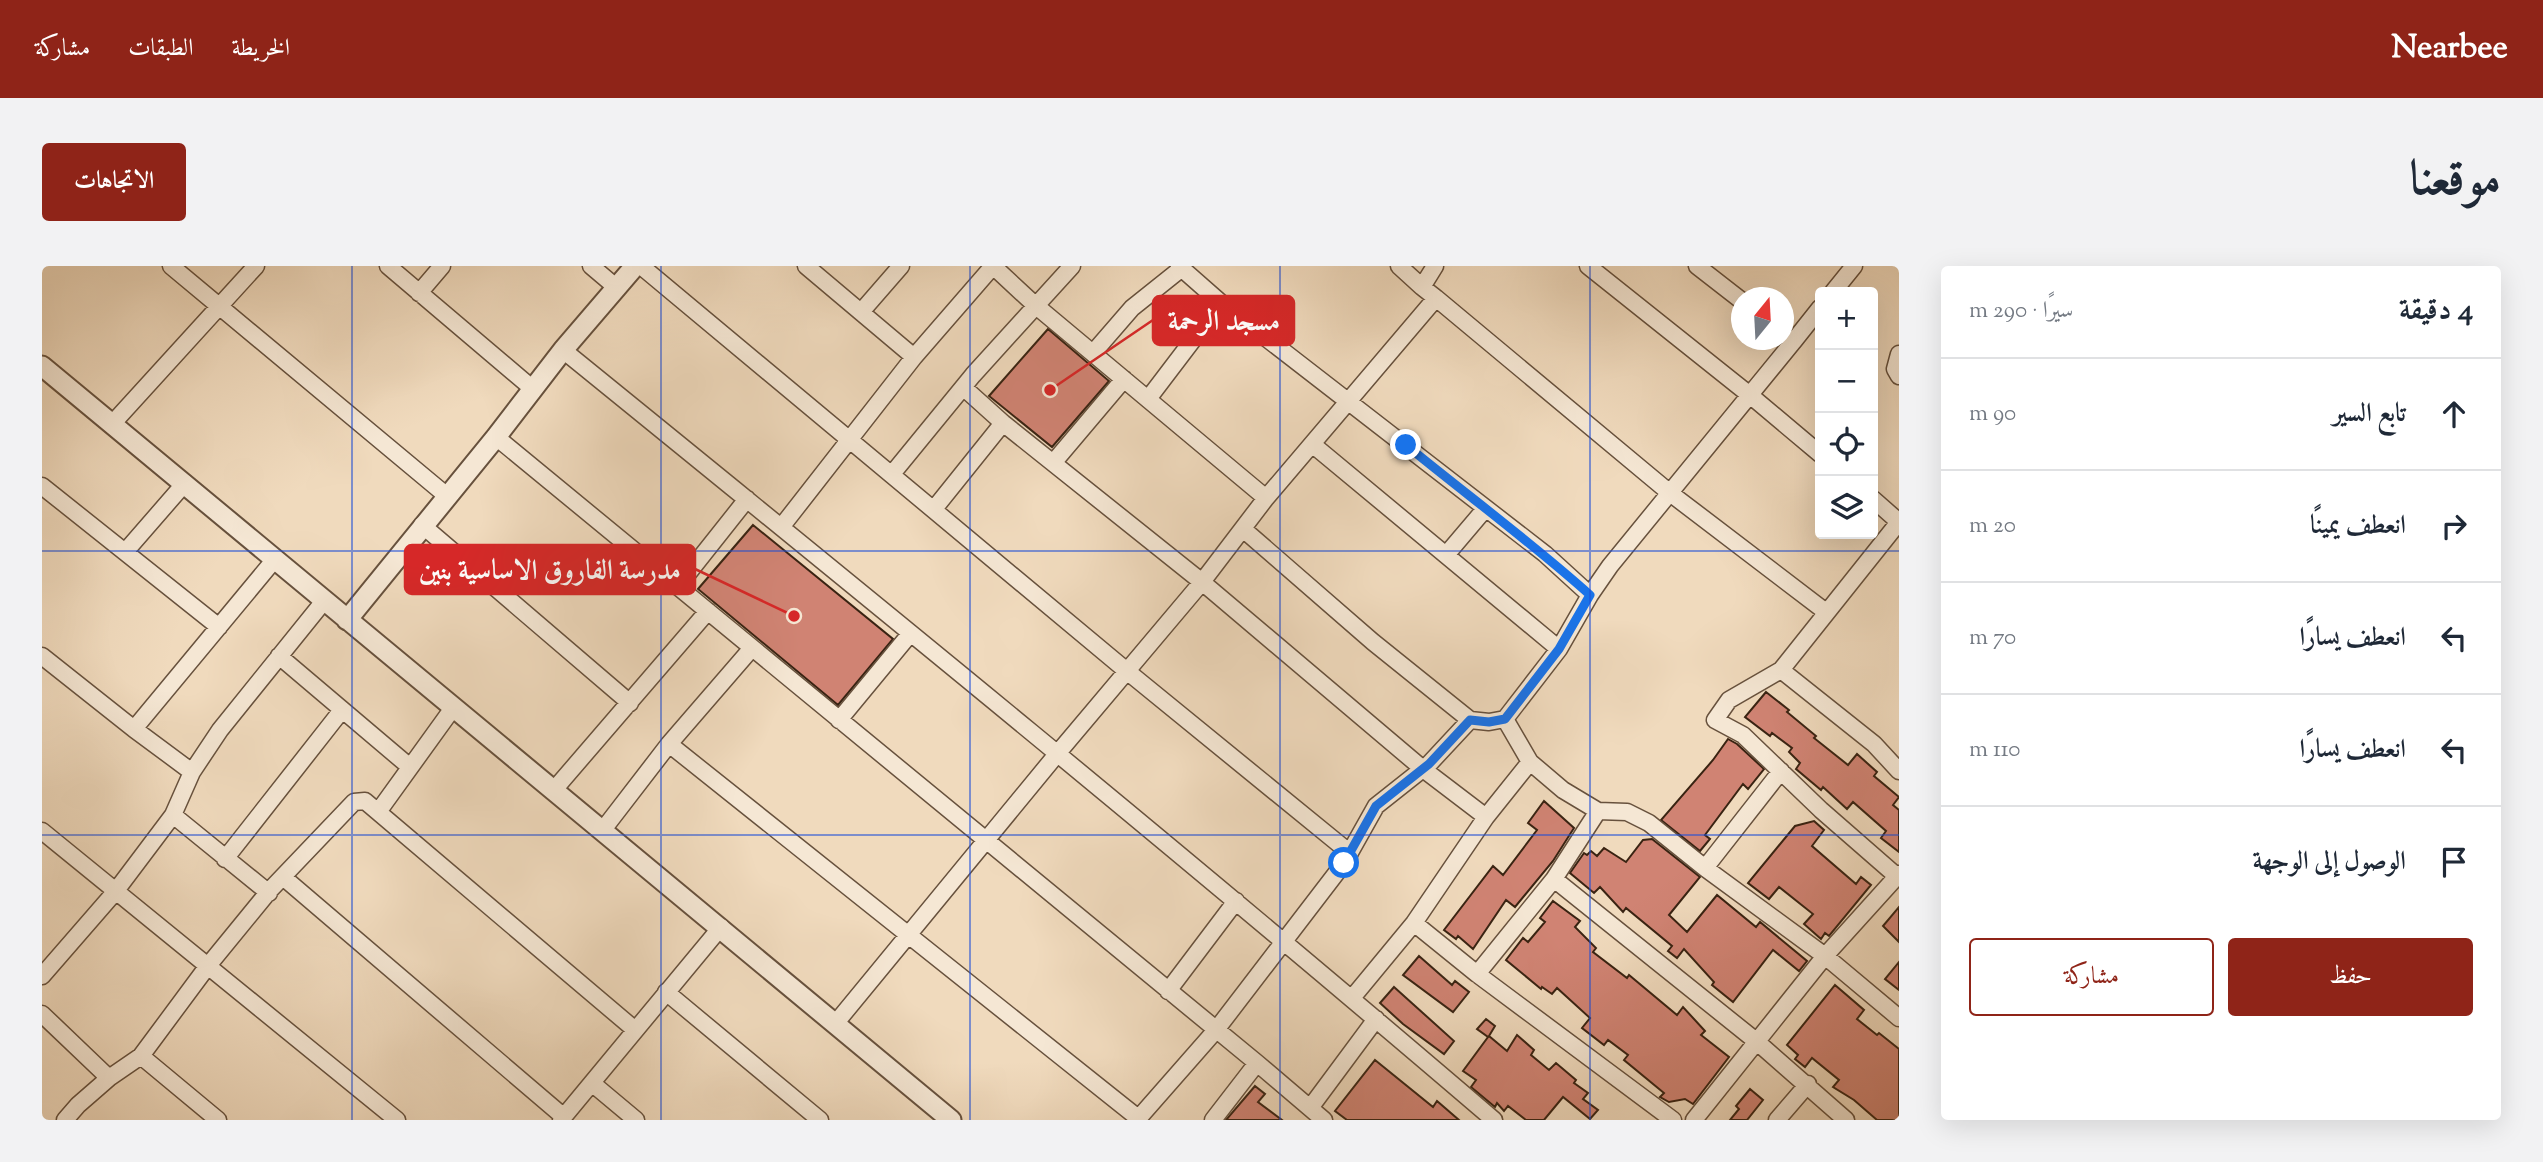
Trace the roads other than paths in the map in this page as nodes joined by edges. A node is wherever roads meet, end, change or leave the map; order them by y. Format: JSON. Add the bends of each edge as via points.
{"nodes":[{"id":1,"x":171,"y":266,"type":"edge"},
{"id":2,"x":256,"y":266,"type":"edge"},
{"id":3,"x":388,"y":266,"type":"edge"},
{"id":4,"x":442,"y":266,"type":"edge"},
{"id":5,"x":591,"y":266,"type":"edge"},
{"id":6,"x":635,"y":266,"type":"edge"},
{"id":7,"x":641,"y":266,"type":"edge"},
{"id":8,"x":806,"y":266,"type":"edge"},
{"id":9,"x":901,"y":266,"type":"edge"},
{"id":10,"x":993,"y":266,"type":"edge"},
{"id":11,"x":1072,"y":266,"type":"edge"},
{"id":12,"x":1399,"y":266,"type":"edge"},
{"id":13,"x":1435,"y":266,"type":"edge"},
{"id":14,"x":1588,"y":266,"type":"edge"},
{"id":15,"x":1697,"y":266,"type":"edge"},
{"id":16,"x":1854,"y":266,"type":"edge"},
{"id":17,"x":1181,"y":267,"type":"edge"},
{"id":18,"x":1422,"y":287,"type":"junction"},
{"id":19,"x":1837,"y":287,"type":"edge"},
{"id":20,"x":617,"y":288,"type":"junction"},
{"id":21,"x":419,"y":293,"type":"junction"},
{"id":22,"x":1731,"y":293,"type":"edge"},
{"id":23,"x":1436,"y":298,"type":"junction"},
{"id":24,"x":1222,"y":303,"type":"junction"},
{"id":25,"x":219,"y":305,"type":"junction"},
{"id":26,"x":1035,"y":305,"type":"junction"},
{"id":27,"x":862,"y":312,"type":"junction"},
{"id":28,"x":1815,"y":314,"type":"edge"},
{"id":29,"x":1794,"y":333,"type":"edge"},
{"id":30,"x":564,"y":350,"type":"junction"},
{"id":31,"x":1780,"y":350,"type":"edge"},
{"id":32,"x":1093,"y":353,"type":"junction"},
{"id":33,"x":1899,"y":354,"type":"edge"},
{"id":34,"x":914,"y":358,"type":"junction"},
{"id":35,"x":42,"y":366,"type":"edge"},
{"id":36,"x":1899,"y":376,"type":"edge"},
{"id":37,"x":1124,"y":379,"type":"junction"},
{"id":38,"x":963,"y":387,"type":"junction"},
{"id":39,"x":533,"y":389,"type":"junction"},
{"id":40,"x":1751,"y":396,"type":"junction"},
{"id":41,"x":1148,"y":399,"type":"junction"},
{"id":42,"x":1349,"y":400,"type":"junction"},
{"id":43,"x":113,"y":423,"type":"junction"},
{"id":44,"x":1003,"y":423,"type":"junction"},
{"id":45,"x":496,"y":437,"type":"junction"},
{"id":46,"x":850,"y":439,"type":"junction"},
{"id":47,"x":1312,"y":444,"type":"junction"},
{"id":48,"x":1815,"y":450,"type":"edge"},
{"id":49,"x":1053,"y":463,"type":"junction"},
{"id":50,"x":892,"y":474,"type":"junction"},
{"id":51,"x":185,"y":483,"type":"junction"},
{"id":52,"x":42,"y":486,"type":"edge"},
{"id":53,"x":1671,"y":493,"type":"junction"},
{"id":54,"x":447,"y":496,"type":"junction"},
{"id":55,"x":1266,"y":498,"type":"junction"},
{"id":56,"x":747,"y":499,"type":"junction"},
{"id":57,"x":1878,"y":503,"type":"edge"},
{"id":58,"x":934,"y":509,"type":"junction"},
{"id":59,"x":1485,"y":509,"type":"junction"},
{"id":60,"x":1899,"y":522,"type":"edge"},
{"id":61,"x":422,"y":526,"type":"junction"},
{"id":62,"x":782,"y":526,"type":"junction"},
{"id":63,"x":1243,"y":529,"type":"junction"},
{"id":64,"x":125,"y":552,"type":"junction"},
{"id":65,"x":1446,"y":555,"type":"junction"},
{"id":66,"x":275,"y":559,"type":"junction"},
{"id":67,"x":1202,"y":582,"type":"junction"},
{"id":68,"x":678,"y":586,"type":"junction"},
{"id":69,"x":1590,"y":595,"type":"junction"},
{"id":70,"x":324,"y":601,"type":"junction"},
{"id":71,"x":708,"y":611,"type":"junction"},
{"id":72,"x":1826,"y":611,"type":"junction"},
{"id":73,"x":347,"y":620,"type":"junction"},
{"id":74,"x":219,"y":627,"type":"junction"},
{"id":75,"x":910,"y":634,"type":"junction"},
{"id":76,"x":752,"y":648,"type":"junction"},
{"id":77,"x":1559,"y":649,"type":"junction"},
{"id":78,"x":42,"y":656,"type":"edge"},
{"id":79,"x":279,"y":656,"type":"junction"},
{"id":80,"x":1782,"y":670,"type":"junction"},
{"id":81,"x":1128,"y":672,"type":"junction"},
{"id":82,"x":629,"y":703,"type":"junction"},
{"id":83,"x":453,"y":708,"type":"junction"},
{"id":84,"x":342,"y":710,"type":"junction"},
{"id":85,"x":839,"y":719,"type":"junction"},
{"id":86,"x":1505,"y":719,"type":"junction"},
{"id":87,"x":1470,"y":720,"type":"junction"},
{"id":88,"x":134,"y":729,"type":"junction"},
{"id":89,"x":669,"y":744,"type":"junction"},
{"id":90,"x":1057,"y":754,"type":"junction"},
{"id":91,"x":1896,"y":760,"type":"edge"},
{"id":92,"x":1530,"y":762,"type":"junction"},
{"id":93,"x":410,"y":767,"type":"junction"},
{"id":94,"x":1423,"y":769,"type":"junction"},
{"id":95,"x":1781,"y":771,"type":"junction"},
{"id":96,"x":192,"y":772,"type":"junction"},
{"id":97,"x":553,"y":791,"type":"junction"},
{"id":98,"x":1598,"y":811,"type":"junction"},
{"id":99,"x":378,"y":812,"type":"junction"},
{"id":100,"x":173,"y":815,"type":"junction"},
{"id":101,"x":1486,"y":817,"type":"junction"},
{"id":102,"x":42,"y":831,"type":"edge"},
{"id":103,"x":602,"y":831,"type":"junction"},
{"id":104,"x":986,"y":839,"type":"junction"},
{"id":105,"x":1350,"y":853,"type":"junction"},
{"id":106,"x":225,"y":859,"type":"junction"},
{"id":107,"x":1705,"y":868,"type":"junction"},
{"id":108,"x":1898,"y":876,"type":"edge"},
{"id":109,"x":283,"y":877,"type":"junction"},
{"id":110,"x":1554,"y":879,"type":"junction"},
{"id":111,"x":115,"y":892,"type":"junction"},
{"id":112,"x":269,"y":893,"type":"junction"},
{"id":113,"x":1236,"y":901,"type":"junction"},
{"id":114,"x":1414,"y":923,"type":"junction"},
{"id":115,"x":720,"y":928,"type":"junction"},
{"id":116,"x":909,"y":934,"type":"junction"},
{"id":117,"x":1283,"y":940,"type":"junction"},
{"id":118,"x":1825,"y":956,"type":"junction"},
{"id":119,"x":207,"y":967,"type":"junction"},
{"id":120,"x":1477,"y":974,"type":"junction"},
{"id":121,"x":42,"y":976,"type":"edge"},
{"id":122,"x":1168,"y":991,"type":"junction"},
{"id":123,"x":666,"y":992,"type":"junction"},
{"id":124,"x":1352,"y":998,"type":"junction"},
{"id":125,"x":42,"y":1014,"type":"edge"},
{"id":126,"x":1899,"y":1018,"type":"edge"},
{"id":127,"x":1376,"y":1019,"type":"junction"},
{"id":128,"x":835,"y":1024,"type":"junction"},
{"id":129,"x":634,"y":1029,"type":"junction"},
{"id":130,"x":1216,"y":1030,"type":"junction"},
{"id":131,"x":1756,"y":1041,"type":"junction"},
{"id":132,"x":141,"y":1056,"type":"junction"},
{"id":133,"x":1257,"y":1062,"type":"junction"},
{"id":134,"x":109,"y":1078,"type":"junction"},
{"id":135,"x":593,"y":1084,"type":"junction"},
{"id":136,"x":1808,"y":1084,"type":"junction"},
{"id":137,"x":1310,"y":1108,"type":"junction"},
{"id":138,"x":563,"y":1118,"type":"edge"},
{"id":139,"x":1138,"y":1119,"type":"edge"},
{"id":140,"x":65,"y":1120,"type":"edge"},
{"id":141,"x":218,"y":1120,"type":"edge"},
{"id":142,"x":397,"y":1120,"type":"edge"},
{"id":143,"x":636,"y":1120,"type":"edge"},
{"id":144,"x":820,"y":1120,"type":"edge"},
{"id":145,"x":951,"y":1120,"type":"edge"},
{"id":146,"x":1213,"y":1120,"type":"edge"},
{"id":147,"x":1324,"y":1120,"type":"edge"},
{"id":148,"x":1494,"y":1120,"type":"edge"},
{"id":149,"x":1673,"y":1120,"type":"edge"},
{"id":150,"x":1694,"y":1120,"type":"edge"},
{"id":151,"x":1777,"y":1120,"type":"edge"},
{"id":152,"x":1846,"y":1120,"type":"edge"}],
"edges":[{"from":1,"to":25,"type":"street"},
{"from":2,"to":25,"type":"street"},
{"from":3,"to":21,"type":"street"},
{"from":4,"to":21,"type":"street"},
{"from":5,"to":20,"type":"street"},
{"from":6,"to":20,"type":"street"},
{"from":7,"to":46,"type":"street"},
{"from":8,"to":27,"type":"street"},
{"from":9,"to":27,"type":"street"},
{"from":10,"to":26,"type":"street"},
{"from":10,"to":34,"type":"street"},
{"from":11,"to":26,"type":"street"},
{"from":12,"to":18,"type":"street"},
{"from":13,"to":18,"type":"street"},
{"from":14,"to":40,"type":"street"},
{"from":15,"to":22,"type":"street"},
{"from":16,"to":19,"type":"street"},
{"from":17,"to":24,"type":"street"},
{"from":17,"to":32,"type":"street","via":[[1132,309]]},
{"from":18,"to":23,"type":"street"},
{"from":20,"to":30,"type":"street"},
{"from":21,"to":39,"type":"street"},
{"from":23,"to":42,"type":"street"},
{"from":23,"to":53,"type":"street"},
{"from":24,"to":41,"type":"street"},
{"from":24,"to":42,"type":"street"},
{"from":25,"to":43,"type":"street"},
{"from":25,"to":54,"type":"street"},
{"from":26,"to":32,"type":"street"},
{"from":26,"to":38,"type":"street"},
{"from":27,"to":34,"type":"street"},
{"from":28,"to":29,"type":"street"},
{"from":30,"to":39,"type":"street"},
{"from":30,"to":56,"type":"street"},
{"from":31,"to":40,"type":"street"},
{"from":32,"to":37,"type":"street"},
{"from":33,"to":36,"type":"street","via":[[1895,369]]},
{"from":34,"to":46,"type":"street"},
{"from":35,"to":43,"type":"street"},
{"from":37,"to":41,"type":"street"},
{"from":37,"to":49,"type":"street"},
{"from":38,"to":44,"type":"street"},
{"from":38,"to":50,"type":"street"},
{"from":39,"to":45,"type":"street"},
{"from":40,"to":48,"type":"street"},
{"from":40,"to":53,"type":"street"},
{"from":41,"to":55,"type":"street"},
{"from":42,"to":47,"type":"street"},
{"from":42,"to":59,"type":"street"},
{"from":43,"to":51,"type":"street"},
{"from":44,"to":49,"type":"street"},
{"from":44,"to":58,"type":"street"},
{"from":45,"to":54,"type":"street"},
{"from":45,"to":68,"type":"street"},
{"from":46,"to":50,"type":"street"},
{"from":46,"to":62,"type":"street"},
{"from":47,"to":55,"type":"street"},
{"from":47,"to":65,"type":"street"},
{"from":49,"to":67,"type":"street"},
{"from":50,"to":58,"type":"street"},
{"from":51,"to":64,"type":"street"},
{"from":51,"to":66,"type":"street"},
{"from":52,"to":64,"type":"street"},
{"from":53,"to":69,"type":"street"},
{"from":53,"to":72,"type":"street"},
{"from":54,"to":61,"type":"street"},
{"from":55,"to":63,"type":"street"},
{"from":56,"to":62,"type":"street"},
{"from":56,"to":68,"type":"street"},
{"from":57,"to":60,"type":"street"},
{"from":58,"to":81,"type":"street"},
{"from":59,"to":65,"type":"street"},
{"from":59,"to":69,"type":"street"},
{"from":60,"to":72,"type":"street"},
{"from":61,"to":73,"type":"street"},
{"from":61,"to":82,"type":"street"},
{"from":62,"to":75,"type":"street"},
{"from":63,"to":67,"type":"street"},
{"from":63,"to":87,"type":"street"},
{"from":64,"to":74,"type":"street"},
{"from":65,"to":77,"type":"street"},
{"from":66,"to":70,"type":"street"},
{"from":66,"to":74,"type":"street"},
{"from":67,"to":81,"type":"street"},
{"from":67,"to":94,"type":"street"},
{"from":68,"to":71,"type":"street"},
{"from":69,"to":77,"type":"street"},
{"from":70,"to":73,"type":"street"},
{"from":70,"to":79,"type":"street"},
{"from":71,"to":76,"type":"street"},
{"from":71,"to":82,"type":"street"},
{"from":72,"to":80,"type":"street"},
{"from":73,"to":83,"type":"street"},
{"from":74,"to":88,"type":"street"},
{"from":75,"to":85,"type":"street"},
{"from":75,"to":90,"type":"street"},
{"from":76,"to":85,"type":"street"},
{"from":76,"to":89,"type":"street"},
{"from":77,"to":86,"type":"street"},
{"from":78,"to":88,"type":"street"},
{"from":79,"to":84,"type":"street"},
{"from":79,"to":96,"type":"street"},
{"from":80,"to":91,"type":"street"},
{"from":80,"to":95,"type":"street","via":[[1729,700],[1715,720],[1743,735]]},
{"from":81,"to":90,"type":"street"},
{"from":81,"to":105,"type":"street"},
{"from":82,"to":97,"type":"street"},
{"from":83,"to":93,"type":"street"},
{"from":83,"to":97,"type":"street"},
{"from":84,"to":93,"type":"street"},
{"from":84,"to":106,"type":"street"},
{"from":85,"to":104,"type":"street"},
{"from":86,"to":87,"type":"street"},
{"from":86,"to":92,"type":"street"},
{"from":87,"to":94,"type":"street"},
{"from":88,"to":96,"type":"street"},
{"from":89,"to":103,"type":"street"},
{"from":89,"to":116,"type":"street"},
{"from":90,"to":104,"type":"street"},
{"from":90,"to":113,"type":"street"},
{"from":92,"to":98,"type":"street"},
{"from":92,"to":101,"type":"street"},
{"from":93,"to":99,"type":"street"},
{"from":94,"to":101,"type":"street"},
{"from":94,"to":105,"type":"street","via":[[1376,806]]},
{"from":95,"to":107,"type":"street"},
{"from":95,"to":108,"type":"street"},
{"from":96,"to":100,"type":"street"},
{"from":97,"to":103,"type":"street"},
{"from":98,"to":107,"type":"street","via":[[1638,816]]},
{"from":98,"to":110,"type":"street"},
{"from":99,"to":109,"type":"street","via":[[365,801],[354,802]]},
{"from":99,"to":129,"type":"street"},
{"from":100,"to":106,"type":"street"},
{"from":100,"to":111,"type":"street"},
{"from":101,"to":114,"type":"street"},
{"from":102,"to":111,"type":"street"},
{"from":103,"to":115,"type":"street"},
{"from":104,"to":116,"type":"street"},
{"from":104,"to":122,"type":"street"},
{"from":105,"to":117,"type":"street"},
{"from":106,"to":112,"type":"street"},
{"from":107,"to":118,"type":"street"},
{"from":108,"to":118,"type":"street"},
{"from":109,"to":112,"type":"street"},
{"from":109,"to":138,"type":"street"},
{"from":110,"to":120,"type":"street"},
{"from":110,"to":131,"type":"street"},
{"from":111,"to":119,"type":"street"},
{"from":111,"to":121,"type":"street"},
{"from":112,"to":119,"type":"street"},
{"from":113,"to":117,"type":"street"},
{"from":113,"to":122,"type":"street"},
{"from":114,"to":120,"type":"street"},
{"from":114,"to":124,"type":"street"},
{"from":115,"to":123,"type":"street"},
{"from":115,"to":128,"type":"street"},
{"from":116,"to":128,"type":"street"},
{"from":116,"to":139,"type":"street"},
{"from":117,"to":124,"type":"street"},
{"from":117,"to":130,"type":"street"},
{"from":118,"to":126,"type":"street"},
{"from":118,"to":131,"type":"street"},
{"from":119,"to":132,"type":"street"},
{"from":119,"to":142,"type":"street"},
{"from":120,"to":149,"type":"street"},
{"from":122,"to":130,"type":"street"},
{"from":123,"to":129,"type":"street"},
{"from":123,"to":144,"type":"street"},
{"from":124,"to":127,"type":"street"},
{"from":125,"to":134,"type":"street"},
{"from":127,"to":137,"type":"street"},
{"from":127,"to":148,"type":"street"},
{"from":128,"to":145,"type":"street"},
{"from":129,"to":135,"type":"street"},
{"from":130,"to":133,"type":"street"},
{"from":130,"to":139,"type":"street"},
{"from":131,"to":136,"type":"street"},
{"from":131,"to":150,"type":"street"},
{"from":132,"to":134,"type":"street"},
{"from":132,"to":141,"type":"street"},
{"from":133,"to":137,"type":"street"},
{"from":133,"to":146,"type":"street"},
{"from":134,"to":140,"type":"street"},
{"from":135,"to":138,"type":"street"},
{"from":135,"to":143,"type":"street"},
{"from":136,"to":151,"type":"street"},
{"from":136,"to":152,"type":"street"},
{"from":137,"to":147,"type":"street"}]}
